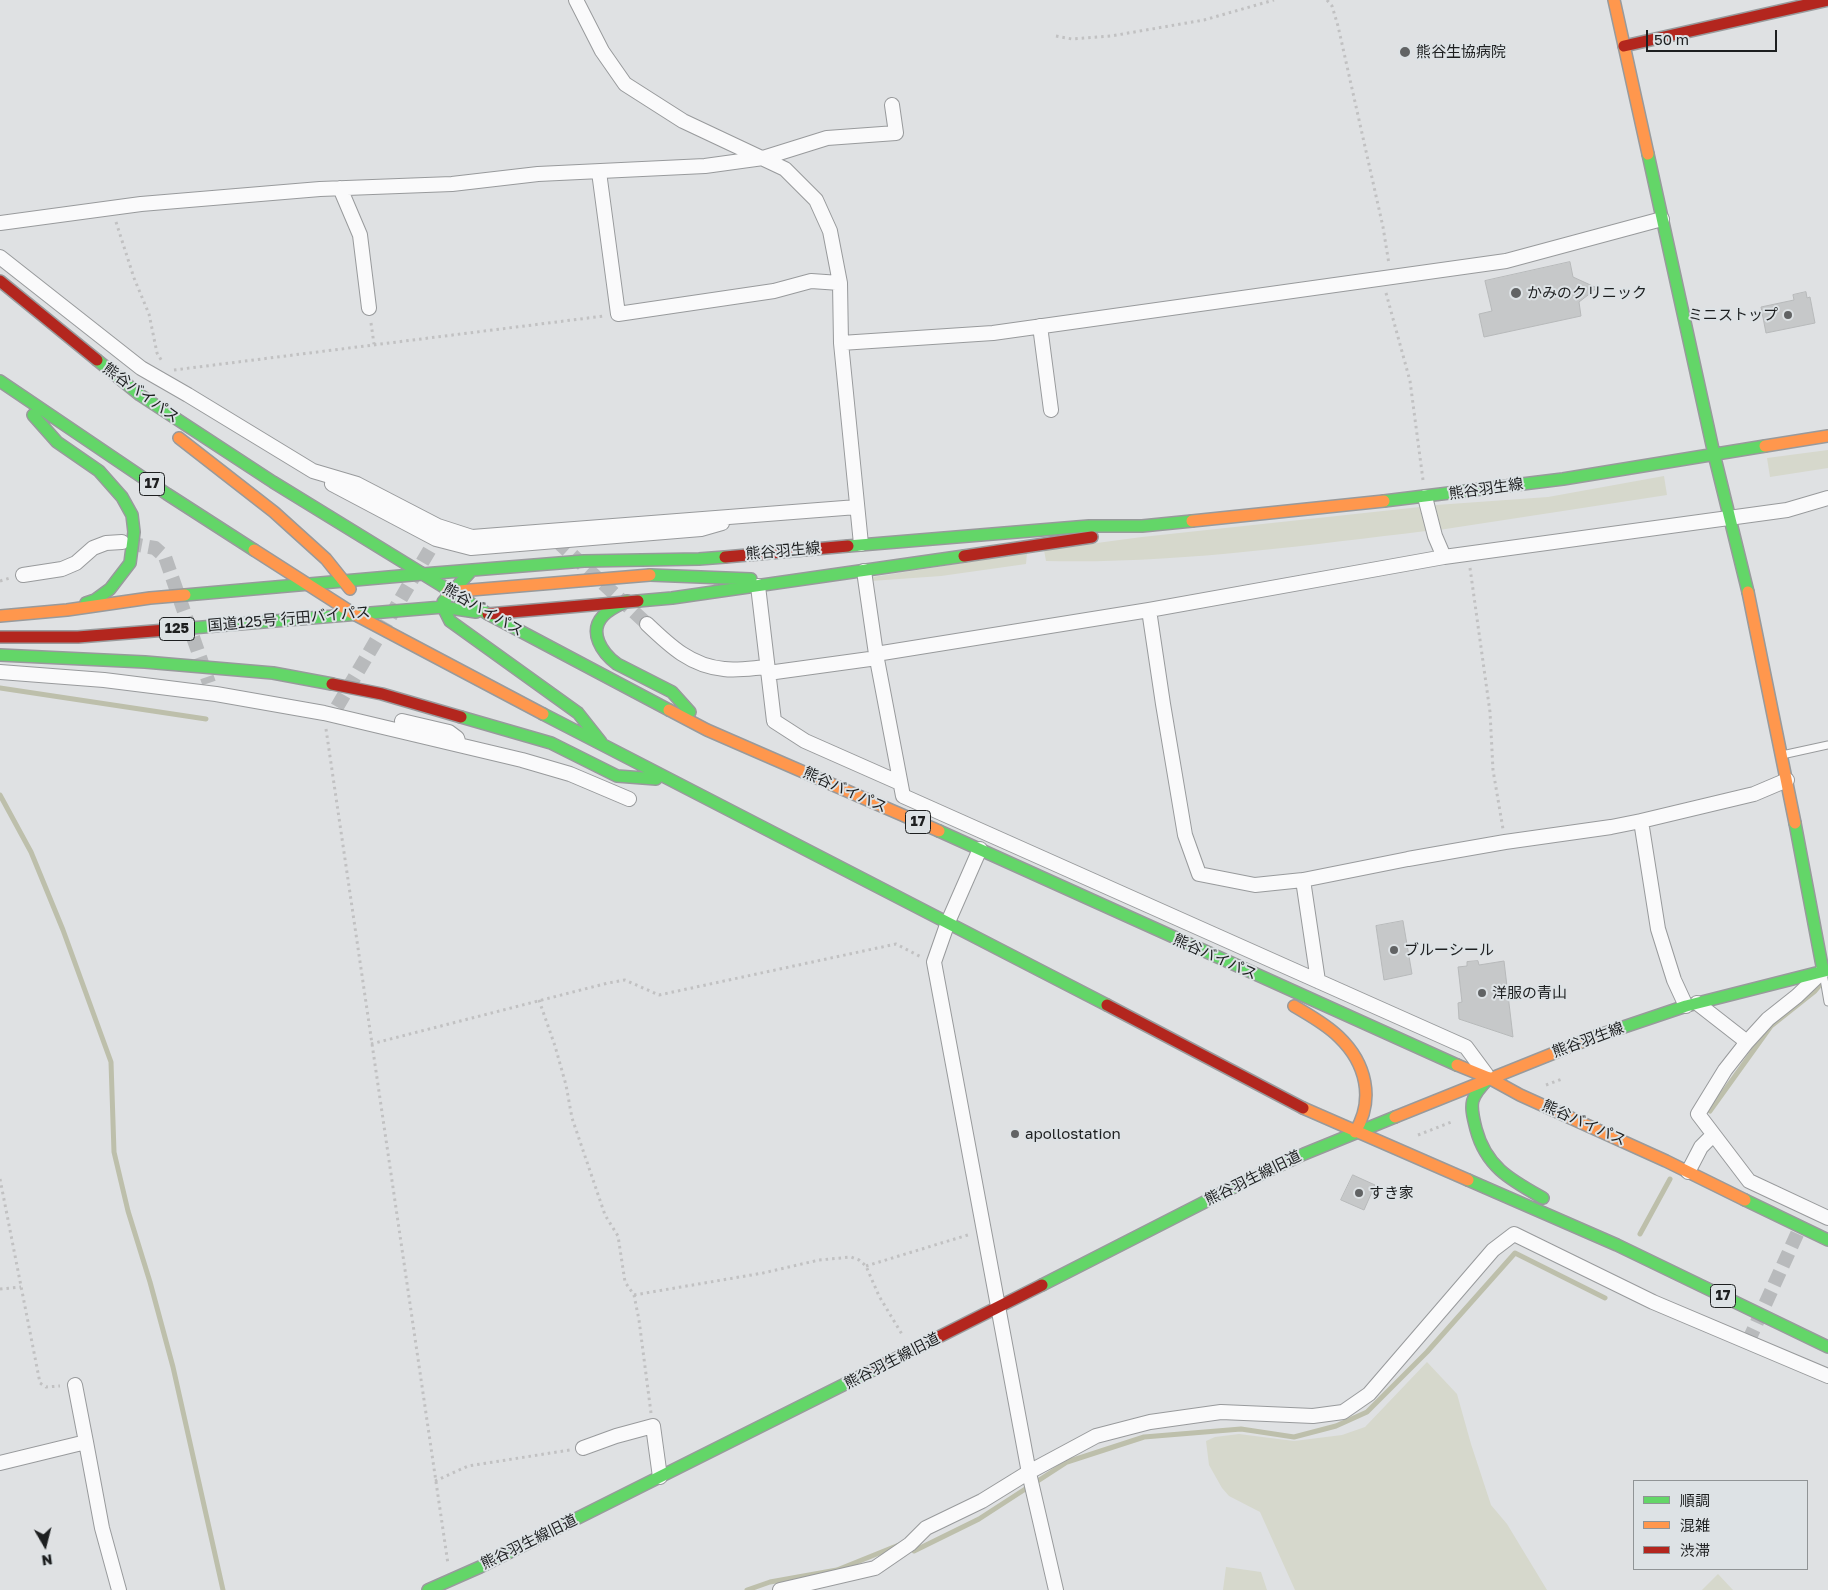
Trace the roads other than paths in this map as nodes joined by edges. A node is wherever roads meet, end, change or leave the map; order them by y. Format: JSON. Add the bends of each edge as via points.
{"nodes":[{"id":1,"x":576,"y":0,"type":"edge"},
{"id":2,"x":1614,"y":0,"type":"edge"},
{"id":3,"x":1828,"y":0,"type":"edge"},
{"id":4,"x":1624,"y":46,"type":"junction"},
{"id":5,"x":892,"y":105,"type":"dead end"},
{"id":6,"x":763,"y":158,"type":"junction"},
{"id":7,"x":600,"y":172,"type":"junction"},
{"id":8,"x":340,"y":188,"type":"junction"},
{"id":9,"x":1662,"y":220,"type":"junction"},
{"id":10,"x":0,"y":223,"type":"edge"},
{"id":11,"x":0,"y":257,"type":"edge"},
{"id":12,"x":0,"y":281,"type":"edge"},
{"id":13,"x":840,"y":283,"type":"junction"},
{"id":14,"x":369,"y":308,"type":"road end"},
{"id":15,"x":1040,"y":326,"type":"junction"},
{"id":16,"x":841,"y":343,"type":"junction"},
{"id":17,"x":3,"y":383,"type":"edge"},
{"id":18,"x":140,"y":395,"type":"junction"},
{"id":19,"x":1051,"y":410,"type":"dead end"},
{"id":20,"x":1828,"y":436,"type":"edge"},
{"id":21,"x":1714,"y":454,"type":"junction"},
{"id":22,"x":1425,"y":497,"type":"junction"},
{"id":23,"x":1828,"y":498,"type":"edge"},
{"id":24,"x":857,"y":507,"type":"junction"},
{"id":25,"x":1731,"y":518,"type":"junction"},
{"id":26,"x":1142,"y":526,"type":"junction"},
{"id":27,"x":122,"y":542,"type":"tunnel mouth"},
{"id":28,"x":861,"y":544,"type":"junction"},
{"id":29,"x":1444,"y":557,"type":"junction"},
{"id":30,"x":471,"y":571,"type":"junction"},
{"id":31,"x":864,"y":571,"type":"junction"},
{"id":32,"x":423,"y":574,"type":"junction"},
{"id":33,"x":23,"y":575,"type":"dead end"},
{"id":34,"x":344,"y":580,"type":"junction"},
{"id":35,"x":795,"y":581,"type":"junction"},
{"id":36,"x":307,"y":583,"type":"junction"},
{"id":37,"x":758,"y":586,"type":"junction"},
{"id":38,"x":451,"y":591,"type":"junction"},
{"id":39,"x":627,"y":602,"type":"junction"},
{"id":40,"x":443,"y":607,"type":"junction"},
{"id":41,"x":67,"y":610,"type":"junction"},
{"id":42,"x":1149,"y":610,"type":"junction"},
{"id":43,"x":354,"y":614,"type":"junction"},
{"id":44,"x":488,"y":614,"type":"junction"},
{"id":45,"x":0,"y":616,"type":"edge"},
{"id":46,"x":647,"y":624,"type":"tunnel mouth"},
{"id":47,"x":0,"y":637,"type":"edge"},
{"id":48,"x":0,"y":655,"type":"edge"},
{"id":49,"x":876,"y":656,"type":"junction"},
{"id":50,"x":767,"y":670,"type":"junction"},
{"id":51,"x":0,"y":671,"type":"edge"},
{"id":52,"x":707,"y":730,"type":"junction"},
{"id":53,"x":459,"y":744,"type":"junction"},
{"id":54,"x":1828,"y":745,"type":"edge"},
{"id":55,"x":608,"y":749,"type":"junction"},
{"id":56,"x":1781,"y":755,"type":"junction"},
{"id":57,"x":668,"y":780,"type":"junction"},
{"id":58,"x":1787,"y":780,"type":"junction"},
{"id":59,"x":900,"y":783,"type":"junction"},
{"id":60,"x":629,"y":799,"type":"dead end"},
{"id":61,"x":1641,"y":821,"type":"junction"},
{"id":62,"x":980,"y":849,"type":"junction"},
{"id":63,"x":1304,"y":880,"type":"junction"},
{"id":64,"x":948,"y":922,"type":"junction"},
{"id":65,"x":1225,"y":962,"type":"junction"},
{"id":66,"x":1826,"y":971,"type":"edge"},
{"id":67,"x":1318,"y":982,"type":"junction"},
{"id":68,"x":1827,"y":999,"type":"edge"},
{"id":69,"x":1692,"y":1005,"type":"junction"},
{"id":70,"x":1747,"y":1042,"type":"junction"},
{"id":71,"x":1489,"y":1078,"type":"junction"},
{"id":72,"x":1355,"y":1132,"type":"junction"},
{"id":73,"x":1713,"y":1135,"type":"junction"},
{"id":74,"x":1688,"y":1172,"type":"junction"},
{"id":75,"x":1828,"y":1218,"type":"edge"},
{"id":76,"x":1828,"y":1240,"type":"edge"},
{"id":77,"x":1617,"y":1245,"type":"junction"},
{"id":78,"x":998,"y":1308,"type":"junction"},
{"id":79,"x":1828,"y":1347,"type":"edge"},
{"id":80,"x":1828,"y":1376,"type":"edge"},
{"id":81,"x":76,"y":1385,"type":"road end"},
{"id":82,"x":86,"y":1442,"type":"junction"},
{"id":83,"x":583,"y":1448,"type":"road end"},
{"id":84,"x":0,"y":1463,"type":"edge"},
{"id":85,"x":1029,"y":1472,"type":"junction"},
{"id":86,"x":660,"y":1477,"type":"junction"},
{"id":87,"x":119,"y":1590,"type":"edge"},
{"id":88,"x":428,"y":1590,"type":"edge"},
{"id":89,"x":780,"y":1590,"type":"edge"},
{"id":90,"x":1056,"y":1590,"type":"edge"}],
"edges":[{"from":1,"to":6,"type":"street","via":[[602,51],[625,84],[683,121]]},
{"from":2,"to":4,"type":"main road"},
{"from":3,"to":4,"type":"main road"},
{"from":4,"to":9,"type":"main road"},
{"from":5,"to":6,"type":"street","via":[[896,132],[827,138]]},
{"from":6,"to":7,"type":"street","via":[[705,166]]},
{"from":6,"to":13,"type":"street","via":[[785,169],[816,200],[830,231]]},
{"from":7,"to":8,"type":"street","via":[[538,174],[452,184]]},
{"from":7,"to":13,"type":"street","via":[[618,314],[774,291],[811,281]]},
{"from":8,"to":10,"type":"street","via":[[161,202]]},
{"from":8,"to":14,"type":"street","via":[[360,235]]},
{"from":9,"to":15,"type":"street","via":[[1506,261]]},
{"from":9,"to":21,"type":"main road"},
{"from":11,"to":24,"type":"street","via":[[140,368],[337,486],[436,539],[472,548],[701,529],[750,514]]},
{"from":12,"to":18,"type":"main road","name":"熊谷バイパス","number":"17"},
{"from":13,"to":16,"type":"street"},
{"from":15,"to":16,"type":"street","via":[[993,333]]},
{"from":15,"to":19,"type":"street"},
{"from":16,"to":24,"type":"street"},
{"from":17,"to":36,"type":"main road","number":"17","via":[[167,494]]},
{"from":17,"to":41,"type":"main road","via":[[57,442],[99,471],[122,497],[132,515],[134,532],[130,563],[110,589],[95,600]]},
{"from":18,"to":32,"type":"main road","name":"熊谷バイパス","number":"17"},
{"from":18,"to":34,"type":"main road","via":[[182,441],[274,512],[326,558]]},
{"from":20,"to":21,"type":"main road","name":"熊谷羽生線"},
{"from":21,"to":22,"type":"main road","name":"熊谷羽生線","via":[[1564,479]]},
{"from":21,"to":25,"type":"main road"},
{"from":22,"to":26,"type":"main road","name":"熊谷羽生線"},
{"from":22,"to":29,"type":"street"},
{"from":23,"to":25,"type":"street","via":[[1787,510]]},
{"from":24,"to":28,"type":"street"},
{"from":25,"to":29,"type":"street"},
{"from":25,"to":56,"type":"main road"},
{"from":26,"to":28,"type":"main road","name":"熊谷羽生線","via":[[1089,526]]},
{"from":26,"to":31,"type":"main road","name":"熊谷羽生線","via":[[1089,538]]},
{"from":27,"to":33,"type":"street","via":[[94,548],[76,563],[62,569]]},
{"from":28,"to":30,"type":"main road","name":"熊谷羽生線","via":[[700,559],[584,561]]},
{"from":29,"to":42,"type":"street"},
{"from":30,"to":32,"type":"main road","name":"熊谷羽生線"},
{"from":30,"to":38,"type":"main road"},
{"from":31,"to":35,"type":"main road","name":"熊谷羽生線"},
{"from":31,"to":49,"type":"street"},
{"from":32,"to":34,"type":"main road","number":"125"},
{"from":32,"to":38,"type":"main road","name":"熊谷バイパス","number":"17"},
{"from":34,"to":36,"type":"main road","number":"125"},
{"from":34,"to":43,"type":"main road","via":[[351,591]]},
{"from":35,"to":37,"type":"main road","name":"熊谷羽生線"},
{"from":35,"to":38,"type":"main road","via":[[660,574]]},
{"from":36,"to":41,"type":"main road","number":"125","via":[[150,598]]},
{"from":36,"to":43,"type":"main road","number":"17"},
{"from":37,"to":39,"type":"main road","name":"熊谷羽生線"},
{"from":37,"to":50,"type":"street"},
{"from":38,"to":40,"type":"main road"},
{"from":38,"to":43,"type":"main road"},
{"from":38,"to":44,"type":"main road","name":"熊谷バイパス","number":"17"},
{"from":39,"to":44,"type":"main road","name":"熊谷羽生線"},
{"from":39,"to":52,"type":"main road","via":[[611,608],[596,626],[601,647],[610,659],[673,693]]},
{"from":40,"to":43,"type":"main road","name":"国道125号 行田バイパス","number":"125"},
{"from":40,"to":44,"type":"main road","name":"国道125号 行田バイパス","number":"125"},
{"from":40,"to":55,"type":"main road","via":[[450,620],[578,713]]},
{"from":41,"to":45,"type":"main road","number":"125"},
{"from":42,"to":49,"type":"street"},
{"from":42,"to":63,"type":"street","via":[[1185,835],[1199,874],[1255,885]]},
{"from":43,"to":47,"type":"main road","name":"国道125号 行田バイパス","number":"125","via":[[126,634]]},
{"from":43,"to":55,"type":"main road","number":"17"},
{"from":44,"to":52,"type":"main road","name":"熊谷バイパス","number":"17"},
{"from":46,"to":50,"type":"street","via":[[675,651],[700,665],[725,670]]},
{"from":48,"to":57,"type":"main road","via":[[145,662],[273,673],[382,694],[543,740],[617,776]]},
{"from":49,"to":50,"type":"street"},
{"from":49,"to":59,"type":"street"},
{"from":50,"to":59,"type":"street","via":[[774,721],[805,741]]},
{"from":51,"to":53,"type":"street","via":[[206,692],[324,713]]},
{"from":51,"to":53,"type":"street","via":[[116,672],[209,683],[450,732]]},
{"from":52,"to":62,"type":"main road","name":"熊谷バイパス","number":"17"},
{"from":53,"to":60,"type":"street","via":[[570,774]]},
{"from":54,"to":56,"type":"lane"},
{"from":55,"to":57,"type":"main road","number":"17"},
{"from":56,"to":58,"type":"main road"},
{"from":57,"to":64,"type":"main road","number":"17"},
{"from":58,"to":61,"type":"street","via":[[1754,794]]},
{"from":58,"to":66,"type":"main road"},
{"from":59,"to":67,"type":"street","via":[[903,796]]},
{"from":61,"to":63,"type":"street","via":[[1505,842]]},
{"from":61,"to":69,"type":"street","via":[[1658,929],[1674,980]]},
{"from":62,"to":64,"type":"street"},
{"from":62,"to":65,"type":"main road","name":"熊谷バイパス","number":"17"},
{"from":63,"to":67,"type":"street"},
{"from":64,"to":72,"type":"main road","number":"17","via":[[1301,1107]]},
{"from":64,"to":78,"type":"street","via":[[934,962]]},
{"from":65,"to":71,"type":"main road","name":"熊谷バイパス","number":"17"},
{"from":65,"to":72,"type":"main road","via":[[1327,1027],[1353,1054],[1367,1095],[1366,1114]]},
{"from":66,"to":68,"type":"lane"},
{"from":66,"to":69,"type":"main road","name":"熊谷羽生線"},
{"from":66,"to":70,"type":"street","via":[[1768,1018]]},
{"from":67,"to":71,"type":"street","via":[[1466,1047]]},
{"from":69,"to":70,"type":"street"},
{"from":69,"to":71,"type":"main road","name":"熊谷羽生線","via":[[1604,1033]]},
{"from":70,"to":73,"type":"street","via":[[1698,1114]]},
{"from":71,"to":72,"type":"main road","name":"熊谷羽生線"},
{"from":71,"to":74,"type":"main road","name":"熊谷バイパス","number":"17"},
{"from":71,"to":77,"type":"main road","via":[[1475,1093],[1471,1106],[1480,1145],[1489,1159],[1510,1179],[1572,1214]]},
{"from":72,"to":77,"type":"main road","number":"17"},
{"from":72,"to":78,"type":"main road","name":"熊谷羽生線旧道","via":[[1234,1187]]},
{"from":73,"to":74,"type":"street","via":[[1701,1147]]},
{"from":73,"to":75,"type":"street","via":[[1749,1181]]},
{"from":74,"to":76,"type":"main road","name":"熊谷バイパス","number":"17"},
{"from":77,"to":79,"type":"main road","number":"17"},
{"from":78,"to":85,"type":"street"},
{"from":78,"to":86,"type":"main road","name":"熊谷羽生線旧道"},
{"from":80,"to":85,"type":"street","via":[[1653,1302],[1514,1234],[1493,1250],[1369,1394],[1342,1412],[1312,1416],[1221,1412],[1150,1422],[1096,1436]]},
{"from":81,"to":82,"type":"street"},
{"from":82,"to":84,"type":"street"},
{"from":82,"to":87,"type":"street","via":[[102,1528]]},
{"from":83,"to":86,"type":"street","via":[[653,1426]]},
{"from":85,"to":89,"type":"street","via":[[982,1501],[926,1528],[910,1544],[875,1568]]},
{"from":85,"to":90,"type":"street"},
{"from":86,"to":88,"type":"main road","name":"熊谷羽生線旧道"}]}
